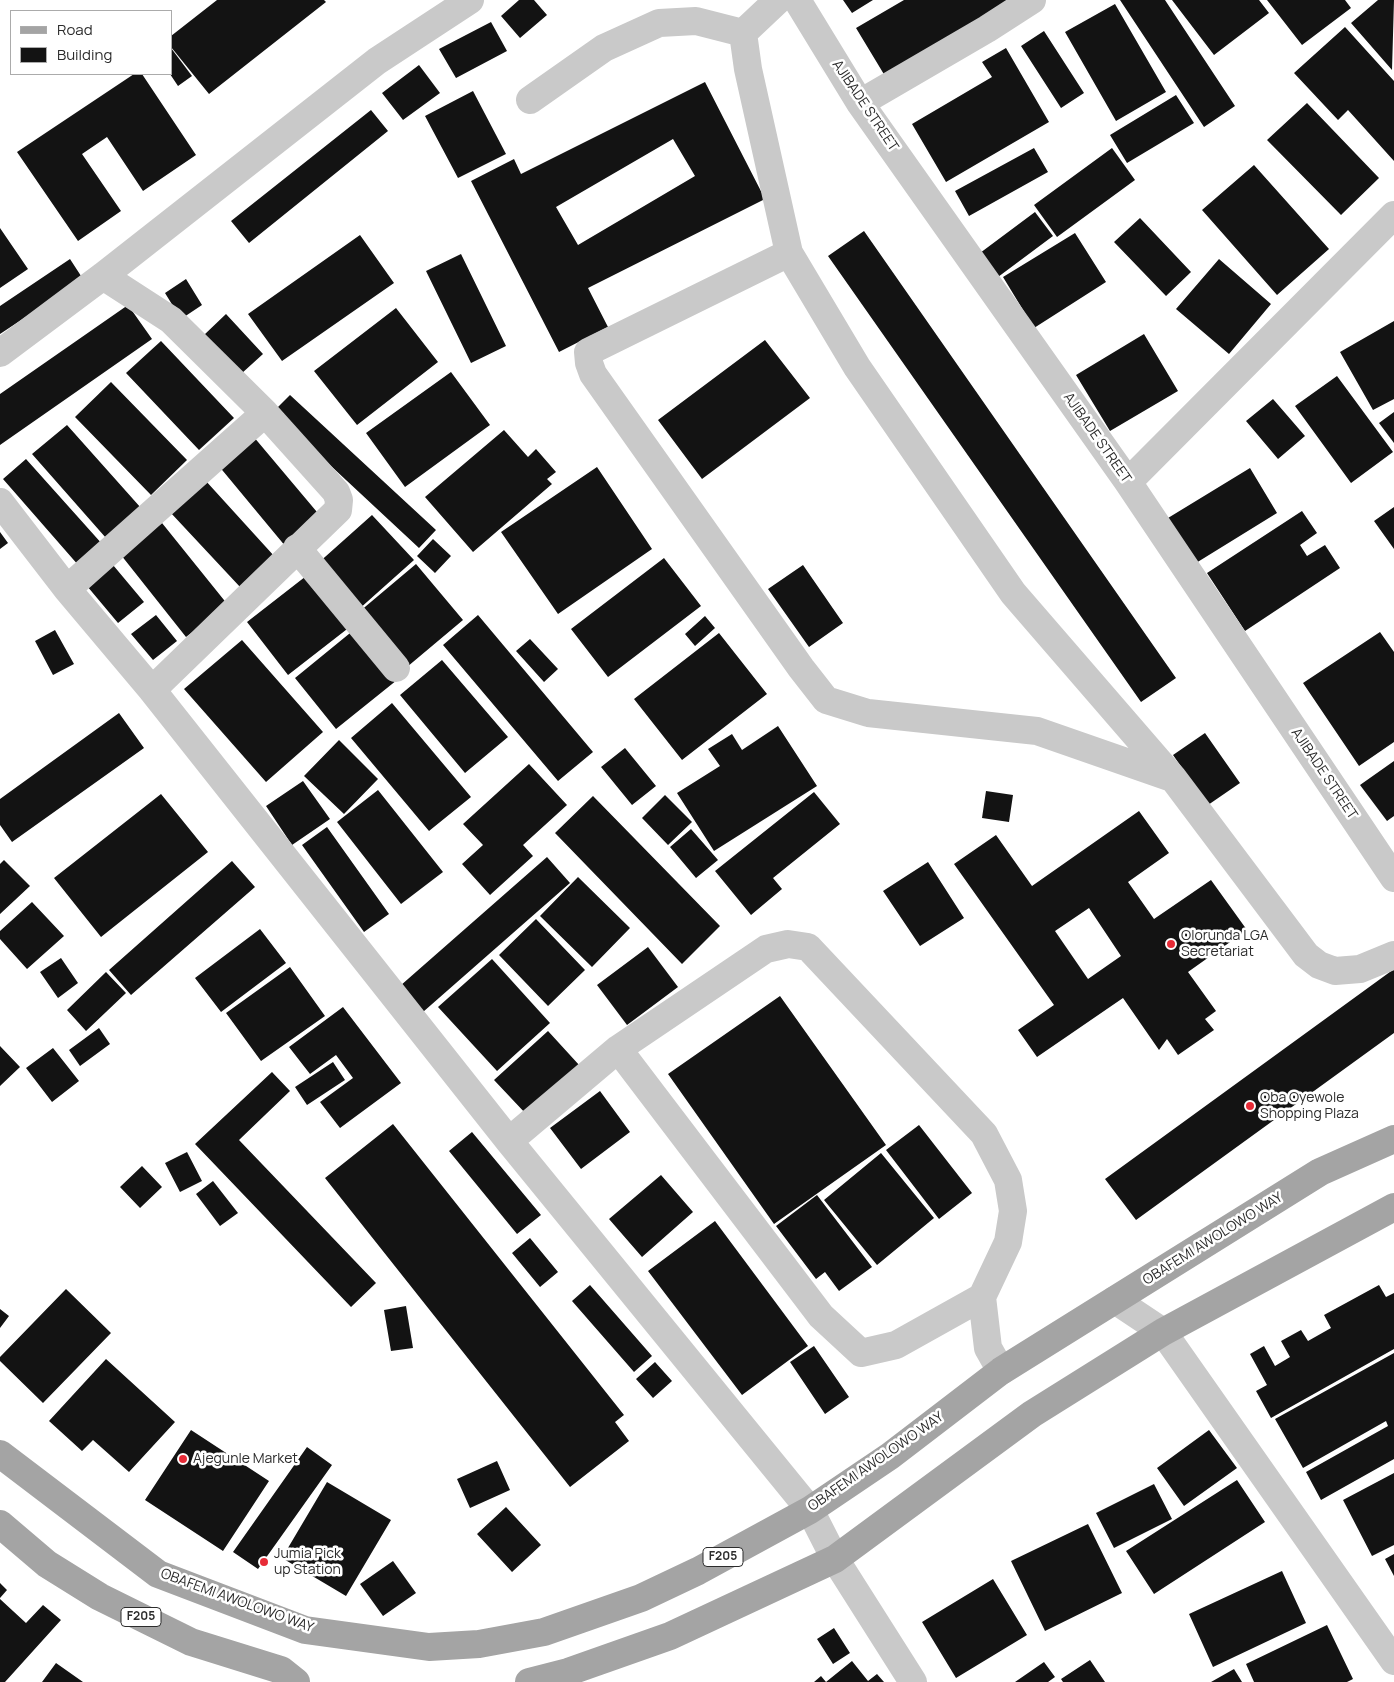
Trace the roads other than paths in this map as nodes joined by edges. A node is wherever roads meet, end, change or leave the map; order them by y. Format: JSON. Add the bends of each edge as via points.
{"nodes":[{"id":1,"x":470,"y":0,"type":"edge"},
{"id":2,"x":778,"y":0,"type":"edge"},
{"id":3,"x":797,"y":0,"type":"edge"},
{"id":4,"x":1032,"y":0,"type":"edge"},
{"id":5,"x":743,"y":33,"type":"junction"},
{"id":6,"x":530,"y":100,"type":"dead end"},
{"id":7,"x":860,"y":102,"type":"junction"},
{"id":8,"x":1394,"y":215,"type":"edge"},
{"id":9,"x":789,"y":253,"type":"junction"},
{"id":10,"x":104,"y":276,"type":"junction"},
{"id":11,"x":0,"y":353,"type":"edge"},
{"id":12,"x":265,"y":413,"type":"junction"},
{"id":13,"x":1128,"y":482,"type":"junction"},
{"id":14,"x":0,"y":502,"type":"edge"},
{"id":15,"x":297,"y":548,"type":"junction"},
{"id":16,"x":67,"y":589,"type":"junction"},
{"id":17,"x":396,"y":668,"type":"dead end"},
{"id":18,"x":152,"y":690,"type":"junction"},
{"id":19,"x":1173,"y":778,"type":"junction"},
{"id":20,"x":1394,"y":878,"type":"edge"},
{"id":21,"x":1394,"y":955,"type":"edge"},
{"id":22,"x":618,"y":1049,"type":"junction"},
{"id":23,"x":1394,"y":1139,"type":"edge"},
{"id":24,"x":509,"y":1141,"type":"junction"},
{"id":25,"x":1394,"y":1207,"type":"edge"},
{"id":26,"x":982,"y":1297,"type":"junction"},
{"id":27,"x":1115,"y":1300,"type":"junction"},
{"id":28,"x":1163,"y":1332,"type":"junction"},
{"id":29,"x":1001,"y":1371,"type":"junction"},
{"id":30,"x":0,"y":1454,"type":"edge"},
{"id":31,"x":810,"y":1510,"type":"junction"},
{"id":32,"x":0,"y":1524,"type":"edge"},
{"id":33,"x":835,"y":1559,"type":"junction"},
{"id":34,"x":1394,"y":1661,"type":"edge"},
{"id":35,"x":567,"y":1677,"type":"edge"},
{"id":36,"x":284,"y":1678,"type":"edge"},
{"id":37,"x":529,"y":1682,"type":"edge"},
{"id":38,"x":914,"y":1682,"type":"edge"}],
"edges":[{"from":1,"to":10,"type":"street","via":[[377,61]]},
{"from":2,"to":5,"type":"street"},
{"from":3,"to":7,"type":"street","name":"AJIBADE STREET"},
{"from":4,"to":7,"type":"street"},
{"from":5,"to":6,"type":"street","via":[[696,21],[659,23],[604,48]]},
{"from":5,"to":9,"type":"street"},
{"from":7,"to":13,"type":"street","name":"AJIBADE STREET"},
{"from":8,"to":13,"type":"street"},
{"from":9,"to":19,"type":"street","via":[[857,367],[1013,593]]},
{"from":9,"to":19,"type":"street","via":[[588,352],[588,363],[801,668],[826,700],[868,713],[1037,732]]},
{"from":10,"to":11,"type":"street"},
{"from":10,"to":12,"type":"street","via":[[170,320]]},
{"from":12,"to":15,"type":"street","via":[[340,500],[338,510]]},
{"from":12,"to":16,"type":"street"},
{"from":13,"to":20,"type":"street","name":"AJIBADE STREET"},
{"from":14,"to":16,"type":"street"},
{"from":15,"to":17,"type":"street"},
{"from":15,"to":18,"type":"street"},
{"from":16,"to":18,"type":"street"},
{"from":18,"to":24,"type":"street"},
{"from":19,"to":21,"type":"street","via":[[1306,955],[1335,971],[1360,969]]},
{"from":22,"to":24,"type":"street"},
{"from":22,"to":26,"type":"street","via":[[821,1316],[861,1353],[896,1345]]},
{"from":22,"to":26,"type":"street","via":[[766,949],[788,944],[808,947],[984,1134],[1008,1180],[1013,1210],[1008,1242]]},
{"from":23,"to":27,"type":"main road","name":"OBAFEMI AWOLOWO WAY","number":"F205","via":[[1320,1172]]},
{"from":24,"to":31,"type":"street"},
{"from":25,"to":28,"type":"main road"},
{"from":26,"to":29,"type":"street","via":[[988,1348]]},
{"from":27,"to":28,"type":"street"},
{"from":27,"to":29,"type":"main road","name":"OBAFEMI AWOLOWO WAY","number":"F205"},
{"from":28,"to":33,"type":"main road","via":[[1032,1414]]},
{"from":28,"to":34,"type":"street"},
{"from":29,"to":31,"type":"main road","name":"OBAFEMI AWOLOWO WAY","number":"F205","via":[[890,1456]]},
{"from":30,"to":31,"type":"main road","name":"OBAFEMI AWOLOWO WAY","number":"F205","via":[[158,1574],[305,1630],[429,1647],[479,1644],[544,1632],[641,1598]]},
{"from":31,"to":33,"type":"street"},
{"from":32,"to":36,"type":"main road","number":"F205","via":[[47,1564],[100,1597],[191,1642]]},
{"from":33,"to":35,"type":"main road","via":[[670,1636]]},
{"from":33,"to":38,"type":"street"},
{"from":35,"to":37,"type":"main road"}]}
